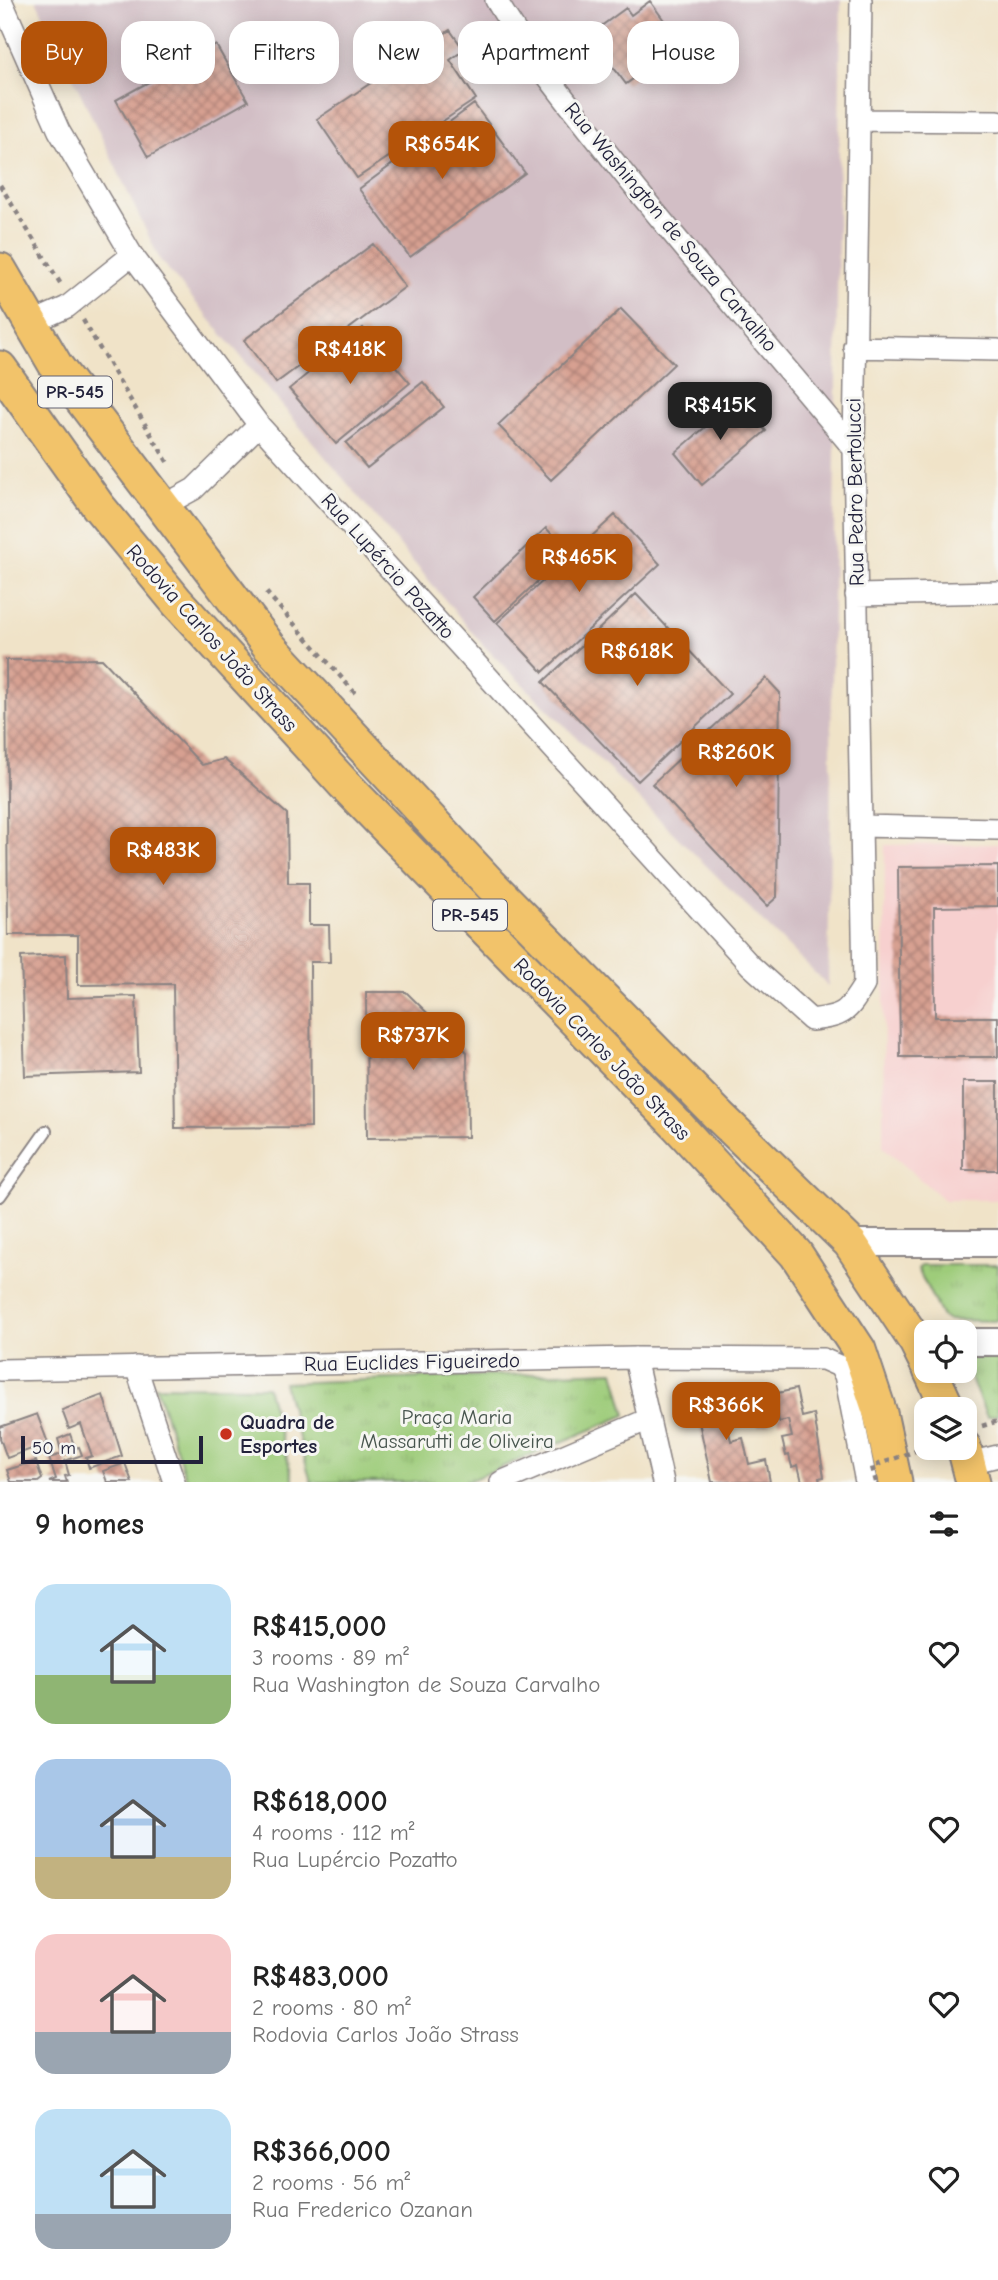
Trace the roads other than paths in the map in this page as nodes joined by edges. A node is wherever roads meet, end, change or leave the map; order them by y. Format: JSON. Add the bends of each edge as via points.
{"nodes":[{"id":1,"x":1,"y":0,"type":"edge"},
{"id":2,"x":496,"y":0,"type":"edge"},
{"id":3,"x":861,"y":0,"type":"edge"},
{"id":4,"x":859,"y":120,"type":"junction"},
{"id":5,"x":998,"y":121,"type":"edge"},
{"id":6,"x":132,"y":256,"type":"junction"},
{"id":7,"x":0,"y":270,"type":"edge"},
{"id":8,"x":29,"y":324,"type":"junction"},
{"id":9,"x":854,"y":347,"type":"junction"},
{"id":10,"x":998,"y":350,"type":"edge"},
{"id":11,"x":0,"y":368,"type":"edge"},
{"id":12,"x":259,"y":425,"type":"junction"},
{"id":13,"x":854,"y":449,"type":"junction"},
{"id":14,"x":79,"y":480,"type":"junction"},
{"id":15,"x":174,"y":500,"type":"junction"},
{"id":16,"x":998,"y":592,"type":"edge"},
{"id":17,"x":856,"y":595,"type":"junction"},
{"id":18,"x":861,"y":826,"type":"junction"},
{"id":19,"x":998,"y":830,"type":"edge"},
{"id":20,"x":864,"y":985,"type":"joint"},
{"id":21,"x":46,"y":1131,"type":"dead end"},
{"id":22,"x":0,"y":1196,"type":"edge"},
{"id":23,"x":850,"y":1243,"type":"junction"},
{"id":24,"x":998,"y":1243,"type":"edge"},
{"id":25,"x":914,"y":1339,"type":"edge"},
{"id":26,"x":977,"y":1342,"type":"edge"},
{"id":27,"x":998,"y":1342,"type":"edge"},
{"id":28,"x":635,"y":1358,"type":"junction"},
{"id":29,"x":136,"y":1367,"type":"junction"},
{"id":30,"x":0,"y":1370,"type":"edge"},
{"id":31,"x":649,"y":1419,"type":"junction"},
{"id":32,"x":174,"y":1482,"type":"edge"},
{"id":33,"x":501,"y":1482,"type":"edge"},
{"id":34,"x":663,"y":1482,"type":"edge"},
{"id":35,"x":866,"y":1482,"type":"edge"},
{"id":36,"x":895,"y":1482,"type":"edge"}],
"edges":[{"from":1,"to":6,"type":"street","name":"Rua Lupércio Pozatto","via":[[59,131]]},
{"from":2,"to":13,"type":"street","name":"Rua Washington de Souza Carvalho","via":[[556,88],[674,237]]},
{"from":3,"to":4,"type":"street","name":"Rua Pedro Bertolucci"},
{"from":4,"to":5,"type":"street"},
{"from":4,"to":9,"type":"street","name":"Rua Pedro Bertolucci"},
{"from":6,"to":8,"type":"street","via":[[73,303]]},
{"from":6,"to":12,"type":"street","name":"Rua Lupércio Pozatto"},
{"from":7,"to":8,"type":"highway","name":"Rodovia Carlos João Strass","number":"PR-545"},
{"from":8,"to":15,"type":"highway","name":"Rodovia Carlos João Strass","number":"PR-545","via":[[56,366]]},
{"from":9,"to":10,"type":"street"},
{"from":9,"to":13,"type":"street","name":"Rua Pedro Bertolucci"},
{"from":11,"to":14,"type":"highway","name":"Rodovia Carlos João Strass","number":"PR-545"},
{"from":12,"to":15,"type":"street"},
{"from":12,"to":20,"type":"street","name":"Rua Lupércio Pozatto","via":[[750,965],[811,1020],[837,1017],[850,1009]]},
{"from":13,"to":17,"type":"street","name":"Rua Pedro Bertolucci"},
{"from":14,"to":15,"type":"highway","via":[[109,498],[130,504]]},
{"from":14,"to":36,"type":"highway","name":"Rodovia Carlos João Strass","number":"PR-545","via":[[123,538],[239,671],[796,1254],[859,1350],[880,1413]]},
{"from":15,"to":23,"type":"highway","name":"Rodovia Carlos João Strass","number":"PR-545","via":[[269,646],[491,885]]},
{"from":16,"to":17,"type":"street"},
{"from":17,"to":18,"type":"street","name":"Rua Pedro Bertolucci"},
{"from":18,"to":19,"type":"street"},
{"from":18,"to":20,"type":"street","name":"Rua Pedro Bertolucci"},
{"from":21,"to":22,"type":"lane"},
{"from":23,"to":24,"type":"street"},
{"from":23,"to":25,"type":"highway","name":"Rodovia Carlos João Strass","number":"PR-545"},
{"from":26,"to":27,"type":"street"},
{"from":28,"to":29,"type":"street","name":"Rua Euclides Figueiredo"},
{"from":28,"to":31,"type":"street"},
{"from":28,"to":35,"type":"street","name":"Rua Euclides Figueiredo","via":[[823,1359],[839,1366],[845,1375]]},
{"from":29,"to":30,"type":"street","name":"Rua Euclides Figueiredo"},
{"from":29,"to":32,"type":"street"},
{"from":31,"to":33,"type":"street"},
{"from":31,"to":34,"type":"street"}]}
